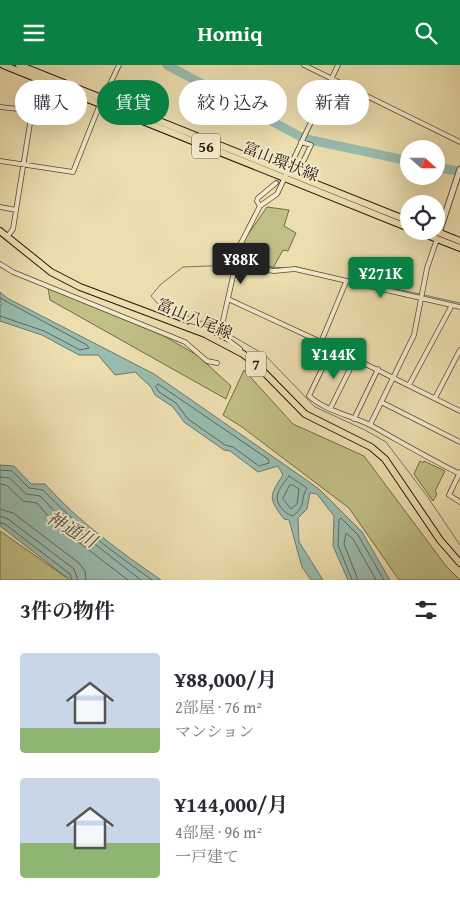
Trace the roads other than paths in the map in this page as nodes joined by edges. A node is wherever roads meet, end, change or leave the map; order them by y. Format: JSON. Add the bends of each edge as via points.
{"nodes":[{"id":1,"x":3,"y":65,"type":"edge"},
{"id":2,"x":19,"y":65,"type":"edge"},
{"id":3,"x":119,"y":65,"type":"edge"},
{"id":4,"x":304,"y":65,"type":"edge"},
{"id":5,"x":338,"y":65,"type":"edge"},
{"id":6,"x":331,"y":78,"type":"junction"},
{"id":7,"x":40,"y":80,"type":"edge"},
{"id":8,"x":112,"y":80,"type":"edge"},
{"id":9,"x":97,"y":99,"type":"edge"},
{"id":10,"x":0,"y":107,"type":"edge"},
{"id":11,"x":15,"y":109,"type":"edge"},
{"id":12,"x":97,"y":113,"type":"edge"},
{"id":13,"x":30,"y":125,"type":"edge"},
{"id":14,"x":162,"y":125,"type":"edge"},
{"id":15,"x":301,"y":142,"type":"junction"},
{"id":16,"x":460,"y":142,"type":"edge"},
{"id":17,"x":0,"y":161,"type":"edge"},
{"id":18,"x":24,"y":163,"type":"junction"},
{"id":19,"x":294,"y":169,"type":"tunnel mouth"},
{"id":20,"x":460,"y":169,"type":"edge"},
{"id":21,"x":286,"y":175,"type":"junction"},
{"id":22,"x":276,"y":183,"type":"tunnel mouth"},
{"id":23,"x":260,"y":206,"type":"junction"},
{"id":24,"x":0,"y":207,"type":"edge"},
{"id":25,"x":16,"y":210,"type":"junction"},
{"id":26,"x":445,"y":211,"type":"edge"},
{"id":27,"x":400,"y":218,"type":"edge"},
{"id":28,"x":400,"y":224,"type":"edge"},
{"id":29,"x":0,"y":231,"type":"edge"},
{"id":30,"x":445,"y":236,"type":"edge"},
{"id":31,"x":7,"y":237,"type":"junction"},
{"id":32,"x":445,"y":239,"type":"edge"},
{"id":33,"x":435,"y":240,"type":"edge"},
{"id":34,"x":460,"y":241,"type":"edge"},
{"id":35,"x":460,"y":248,"type":"edge"},
{"id":36,"x":0,"y":264,"type":"edge"},
{"id":37,"x":237,"y":265,"type":"junction"},
{"id":38,"x":346,"y":282,"type":"junction"},
{"id":39,"x":228,"y":299,"type":"junction"},
{"id":40,"x":421,"y":299,"type":"junction"},
{"id":41,"x":452,"y":305,"type":"junction"},
{"id":42,"x":460,"y":307,"type":"edge"},
{"id":43,"x":169,"y":321,"type":"junction"},
{"id":44,"x":220,"y":335,"type":"junction"},
{"id":45,"x":320,"y":341,"type":"junction"},
{"id":46,"x":332,"y":348,"type":"junction"},
{"id":47,"x":460,"y":350,"type":"edge"},
{"id":48,"x":355,"y":359,"type":"junction"},
{"id":49,"x":217,"y":363,"type":"dead end"},
{"id":50,"x":256,"y":364,"type":"junction"},
{"id":51,"x":378,"y":369,"type":"junction"},
{"id":52,"x":393,"y":377,"type":"junction"},
{"id":53,"x":409,"y":385,"type":"junction"},
{"id":54,"x":435,"y":398,"type":"junction"},
{"id":55,"x":381,"y":402,"type":"junction"},
{"id":56,"x":330,"y":409,"type":"junction"},
{"id":57,"x":460,"y":411,"type":"edge"},
{"id":58,"x":354,"y":419,"type":"junction"},
{"id":59,"x":370,"y":425,"type":"junction"},
{"id":60,"x":460,"y":442,"type":"edge"},
{"id":61,"x":460,"y":473,"type":"edge"},
{"id":62,"x":460,"y":502,"type":"edge"},
{"id":63,"x":460,"y":563,"type":"edge"}],
"edges":[{"from":1,"to":7,"type":"main road","name":"富山環状線","number":"56"},
{"from":2,"to":9,"type":"main road","name":"富山環状線","number":"56"},
{"from":3,"to":8,"type":"street"},
{"from":4,"to":6,"type":"street"},
{"from":5,"to":6,"type":"street"},
{"from":6,"to":15,"type":"street"},
{"from":6,"to":16,"type":"street"},
{"from":10,"to":11,"type":"street"},
{"from":12,"to":18,"type":"street","via":[[73,172]]},
{"from":13,"to":18,"type":"street"},
{"from":14,"to":21,"type":"main road","name":"富山環状線","number":"56"},
{"from":15,"to":19,"type":"street","via":[[311,145],[304,160]]},
{"from":15,"to":21,"type":"street"},
{"from":17,"to":18,"type":"street"},
{"from":18,"to":25,"type":"street"},
{"from":20,"to":26,"type":"street"},
{"from":21,"to":23,"type":"street","via":[[277,194]]},
{"from":21,"to":27,"type":"main road","name":"富山環状線","number":"56"},
{"from":21,"to":28,"type":"main road","name":"富山環状線","number":"56"},
{"from":22,"to":23,"type":"street","via":[[258,198]]},
{"from":23,"to":37,"type":"street","via":[[240,245]]},
{"from":24,"to":25,"type":"street"},
{"from":25,"to":31,"type":"street","via":[[13,229]]},
{"from":29,"to":31,"type":"main road","name":"富山八尾線","number":"7"},
{"from":30,"to":34,"type":"main road"},
{"from":31,"to":43,"type":"main road","name":"富山八尾線","number":"7","via":[[51,272]]},
{"from":32,"to":35,"type":"main road"},
{"from":33,"to":40,"type":"street"},
{"from":36,"to":49,"type":"street","via":[[184,341],[207,361]]},
{"from":37,"to":38,"type":"street","via":[[274,271],[295,269]]},
{"from":37,"to":39,"type":"street"},
{"from":38,"to":40,"type":"street"},
{"from":38,"to":45,"type":"street"},
{"from":39,"to":44,"type":"street"},
{"from":39,"to":45,"type":"street"},
{"from":40,"to":41,"type":"street"},
{"from":40,"to":52,"type":"street","via":[[414,335]]},
{"from":41,"to":42,"type":"street"},
{"from":41,"to":53,"type":"street"},
{"from":43,"to":44,"type":"street"},
{"from":43,"to":50,"type":"main road","name":"富山八尾線","number":"7","via":[[217,340]]},
{"from":44,"to":50,"type":"street"},
{"from":45,"to":46,"type":"street"},
{"from":46,"to":48,"type":"street"},
{"from":46,"to":56,"type":"street","via":[[309,396]]},
{"from":47,"to":54,"type":"street"},
{"from":48,"to":51,"type":"street"},
{"from":48,"to":56,"type":"street"},
{"from":50,"to":63,"type":"main road","name":"富山八尾線","number":"7","via":[[305,414],[371,447],[385,459],[440,540]]},
{"from":51,"to":52,"type":"street"},
{"from":51,"to":58,"type":"street"},
{"from":52,"to":53,"type":"street"},
{"from":52,"to":55,"type":"street"},
{"from":53,"to":54,"type":"street"},
{"from":54,"to":57,"type":"street"},
{"from":55,"to":59,"type":"street"},
{"from":55,"to":60,"type":"street"},
{"from":56,"to":58,"type":"street"},
{"from":58,"to":59,"type":"street"},
{"from":59,"to":61,"type":"street","via":[[409,449]]},
{"from":61,"to":62,"type":"street","via":[[449,495]]}]}
